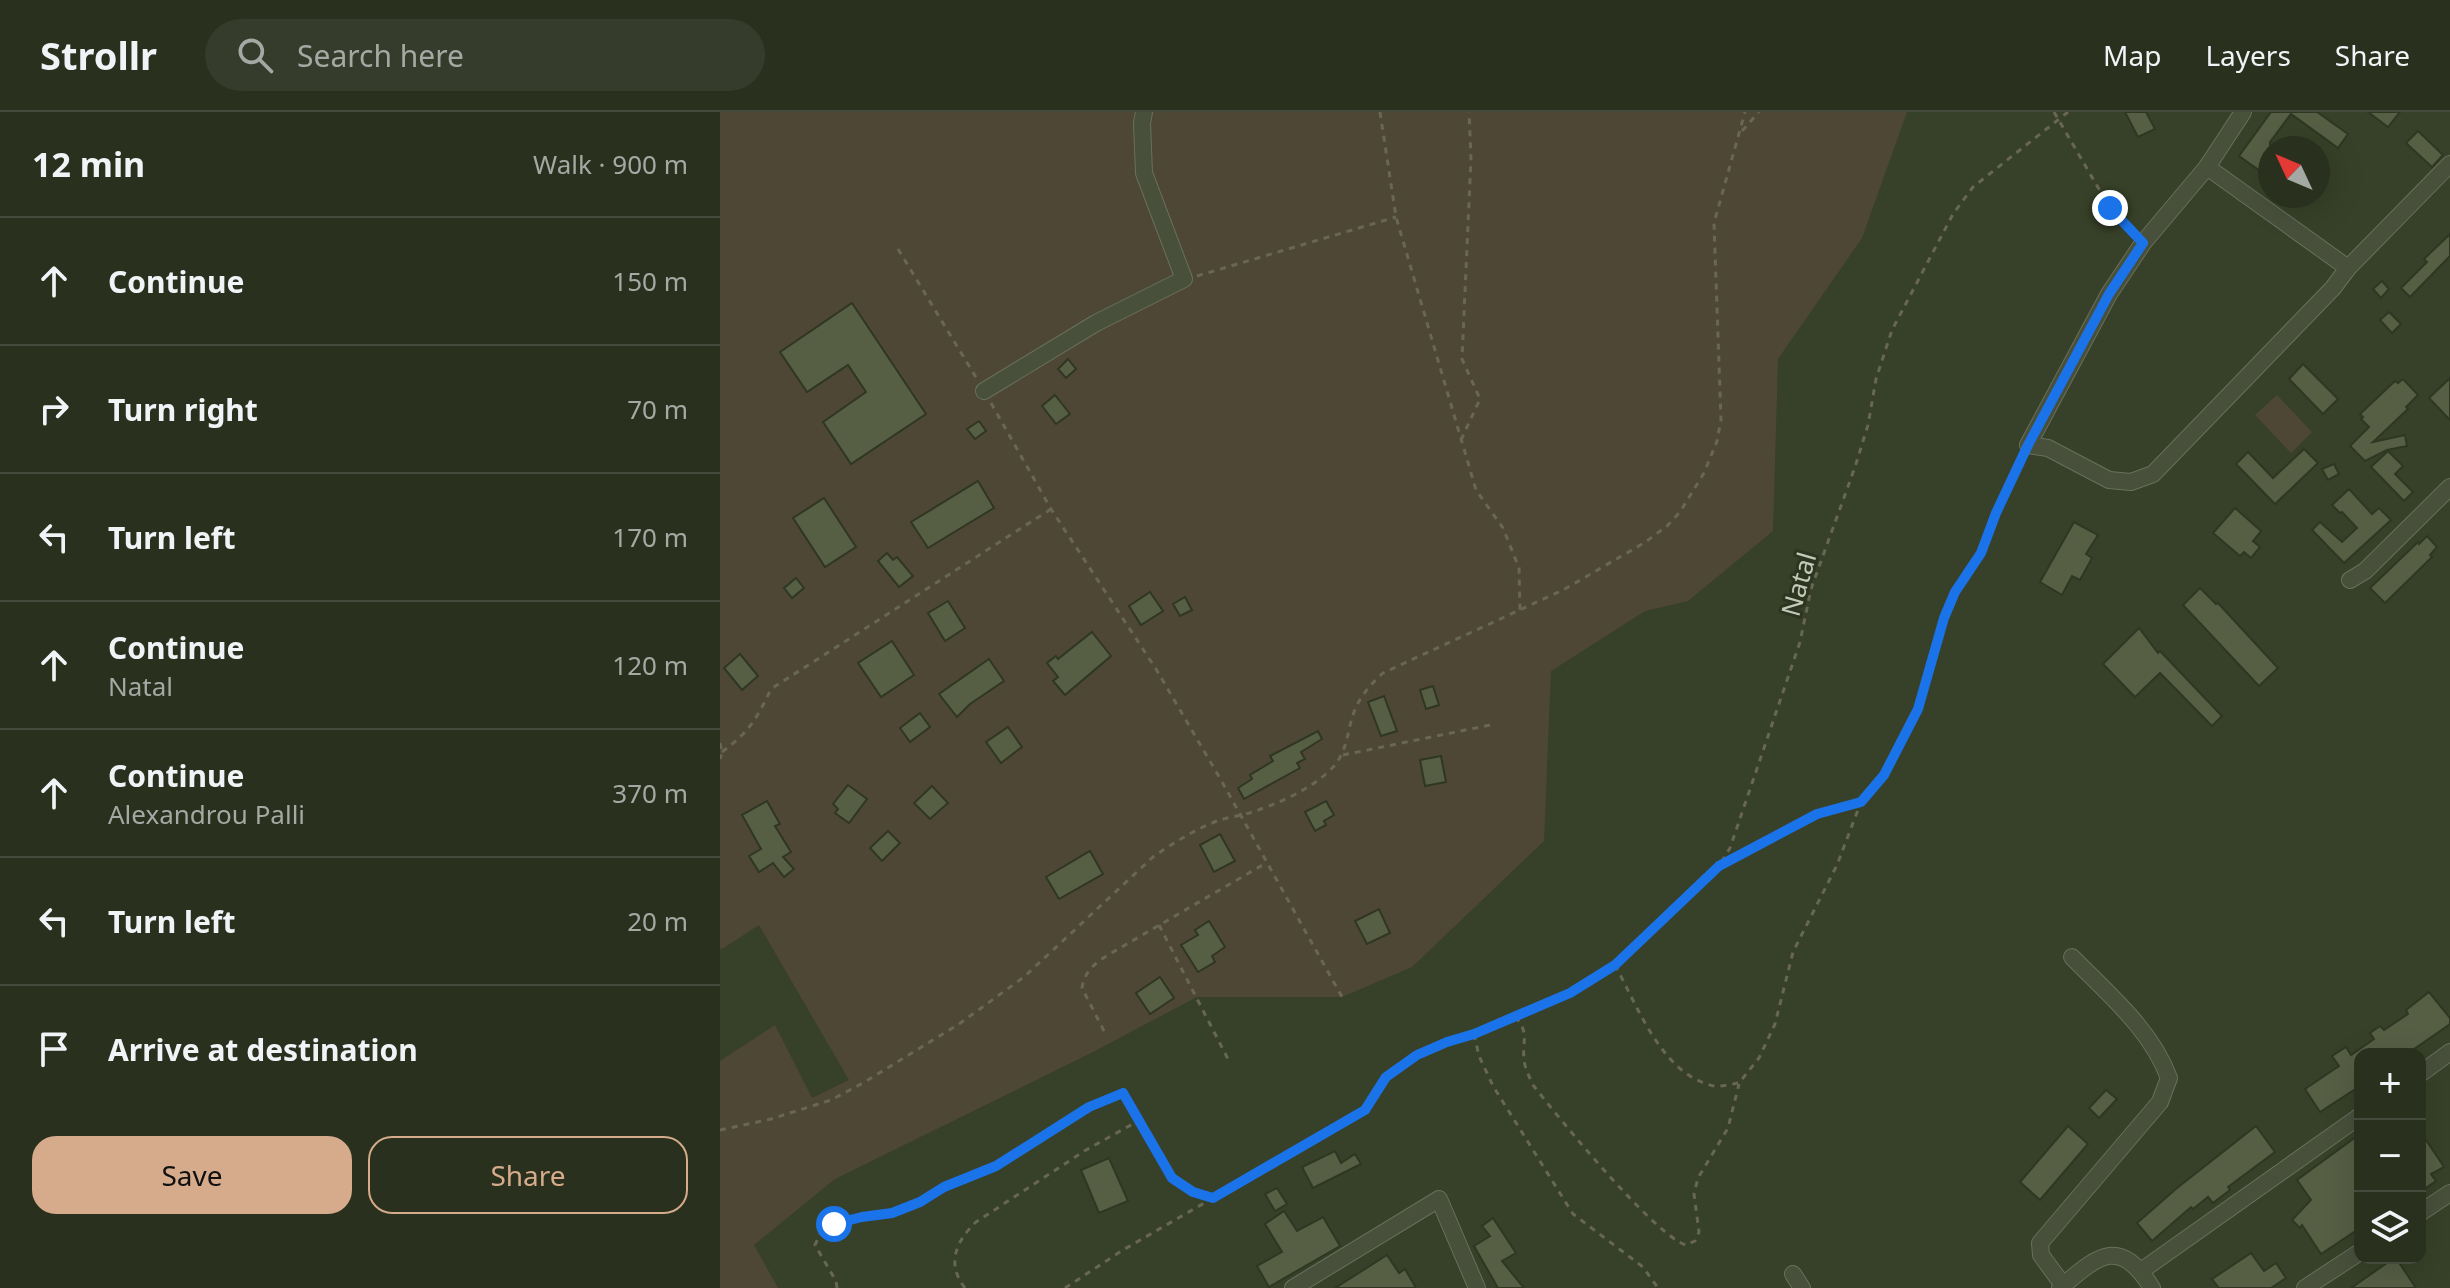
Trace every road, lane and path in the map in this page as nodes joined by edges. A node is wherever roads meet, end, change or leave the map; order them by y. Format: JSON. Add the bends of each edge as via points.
{"nodes":[{"id":1,"x":1144,"y":112,"type":"edge"},
{"id":2,"x":1380,"y":112,"type":"edge"},
{"id":3,"x":1469,"y":112,"type":"edge"},
{"id":4,"x":1745,"y":112,"type":"edge"},
{"id":5,"x":1759,"y":112,"type":"edge"},
{"id":6,"x":2054,"y":112,"type":"edge"},
{"id":7,"x":2068,"y":112,"type":"edge"},
{"id":8,"x":2241,"y":113,"type":"edge"},
{"id":9,"x":2058,"y":120,"type":"junction"},
{"id":10,"x":1740,"y":134,"type":"junction"},
{"id":11,"x":2450,"y":164,"type":"edge"},
{"id":12,"x":2207,"y":167,"type":"junction"},
{"id":13,"x":1396,"y":217,"type":"junction"},
{"id":14,"x":2143,"y":243,"type":"junction"},
{"id":15,"x":898,"y":249,"type":"dead end"},
{"id":16,"x":2348,"y":268,"type":"junction"},
{"id":17,"x":1184,"y":279,"type":"junction"},
{"id":18,"x":984,"y":391,"type":"junction"},
{"id":19,"x":1461,"y":440,"type":"junction"},
{"id":20,"x":2028,"y":445,"type":"junction"},
{"id":21,"x":2450,"y":487,"type":"edge"},
{"id":22,"x":1051,"y":509,"type":"junction"},
{"id":23,"x":2350,"y":580,"type":"dead end"},
{"id":24,"x":1520,"y":610,"type":"junction"},
{"id":25,"x":1495,"y":724,"type":"dead end"},
{"id":26,"x":720,"y":743,"type":"edge"},
{"id":27,"x":722,"y":752,"type":"edge"},
{"id":28,"x":1343,"y":755,"type":"junction"},
{"id":29,"x":720,"y":759,"type":"edge"},
{"id":30,"x":1861,"y":802,"type":"junction"},
{"id":31,"x":1240,"y":814,"type":"junction"},
{"id":32,"x":1267,"y":862,"type":"junction"},
{"id":33,"x":1719,"y":866,"type":"junction"},
{"id":34,"x":1159,"y":925,"type":"junction"},
{"id":35,"x":2072,"y":957,"type":"dead end"},
{"id":36,"x":1615,"y":965,"type":"junction"},
{"id":37,"x":1342,"y":997,"type":"dead end"},
{"id":38,"x":1512,"y":1018,"type":"junction"},
{"id":39,"x":1104,"y":1031,"type":"dead end"},
{"id":40,"x":1474,"y":1034,"type":"junction"},
{"id":41,"x":2450,"y":1052,"type":"edge"},
{"id":42,"x":1229,"y":1061,"type":"dead end"},
{"id":43,"x":2426,"y":1070,"type":"edge"},
{"id":44,"x":1739,"y":1083,"type":"junction"},
{"id":45,"x":2354,"y":1120,"type":"edge"},
{"id":46,"x":1138,"y":1121,"type":"junction"},
{"id":47,"x":720,"y":1130,"type":"edge"},
{"id":48,"x":2450,"y":1193,"type":"edge"},
{"id":49,"x":1213,"y":1198,"type":"junction"},
{"id":50,"x":2426,"y":1209,"type":"edge"},
{"id":51,"x":2354,"y":1256,"type":"edge"},
{"id":52,"x":2141,"y":1271,"type":"junction"},
{"id":53,"x":2062,"y":1287,"type":"edge"},
{"id":54,"x":837,"y":1288,"type":"edge"},
{"id":55,"x":965,"y":1288,"type":"edge"},
{"id":56,"x":1065,"y":1288,"type":"edge"},
{"id":57,"x":1293,"y":1288,"type":"edge"},
{"id":58,"x":1477,"y":1288,"type":"edge"},
{"id":59,"x":1658,"y":1288,"type":"edge"},
{"id":60,"x":2152,"y":1288,"type":"edge"},
{"id":61,"x":2305,"y":1288,"type":"edge"}],
"edges":[{"from":1,"to":17,"type":"street","via":[[1144,173]]},
{"from":2,"to":13,"type":"path"},
{"from":3,"to":19,"type":"path","via":[[1462,359],[1480,399]]},
{"from":4,"to":10,"type":"path"},
{"from":5,"to":10,"type":"path"},
{"from":6,"to":9,"type":"path"},
{"from":7,"to":9,"type":"path","name":"Natal"},
{"from":8,"to":12,"type":"street"},
{"from":9,"to":14,"type":"path","via":[[2110,208]]},
{"from":9,"to":33,"type":"path","name":"Natal","via":[[1973,187],[1953,214],[1892,330],[1855,467],[1811,589],[1800,642],[1730,848]]},
{"from":10,"to":24,"type":"path","via":[[1714,223],[1721,420],[1704,473],[1667,526]]},
{"from":11,"to":16,"type":"street"},
{"from":12,"to":14,"type":"street"},
{"from":12,"to":16,"type":"street"},
{"from":13,"to":17,"type":"path"},
{"from":13,"to":19,"type":"path"},
{"from":14,"to":20,"type":"street","via":[[2109,294]]},
{"from":15,"to":18,"type":"path"},
{"from":16,"to":20,"type":"street","via":[[2153,474],[2131,482],[2109,480],[2048,448]]},
{"from":17,"to":18,"type":"street","via":[[1096,323]]},
{"from":18,"to":22,"type":"path"},
{"from":19,"to":24,"type":"path","via":[[1476,490],[1503,528],[1519,568]]},
{"from":20,"to":30,"type":"path","via":[[1981,553],[1944,618],[1918,709],[1884,775]]},
{"from":21,"to":23,"type":"street"},
{"from":22,"to":27,"type":"path","via":[[771,689],[756,720]]},
{"from":22,"to":31,"type":"path","via":[[1156,669]]},
{"from":24,"to":28,"type":"path","via":[[1383,673],[1357,703]]},
{"from":25,"to":28,"type":"path"},
{"from":26,"to":27,"type":"path"},
{"from":27,"to":29,"type":"path"},
{"from":28,"to":31,"type":"path","via":[[1312,783]]},
{"from":30,"to":33,"type":"path","via":[[1817,814]]},
{"from":30,"to":44,"type":"path","via":[[1837,865],[1793,952],[1775,1024],[1759,1058]]},
{"from":31,"to":32,"type":"path"},
{"from":31,"to":47,"type":"path","via":[[1172,843],[1024,977],[863,1083],[802,1110]]},
{"from":32,"to":34,"type":"path"},
{"from":32,"to":37,"type":"path"},
{"from":33,"to":36,"type":"path","name":"Natal"},
{"from":34,"to":39,"type":"path","via":[[1099,961],[1083,980],[1083,992]]},
{"from":34,"to":42,"type":"path"},
{"from":35,"to":53,"type":"street","via":[[2135,1022],[2161,1057],[2169,1078],[2160,1102],[2040,1243],[2041,1255]]},
{"from":36,"to":38,"type":"path","name":"Natal","via":[[1570,993]]},
{"from":36,"to":44,"type":"path","via":[[1653,1037],[1672,1061],[1695,1079],[1717,1087]]},
{"from":38,"to":40,"type":"path","name":"Natal"},
{"from":38,"to":44,"type":"path","via":[[1526,1036],[1526,1070],[1533,1085],[1634,1202],[1676,1242],[1686,1245],[1699,1232],[1694,1194],[1698,1178],[1728,1128]]},
{"from":40,"to":49,"type":"path","name":"Natal","via":[[1417,1055],[1386,1077],[1365,1110]]},
{"from":40,"to":59,"type":"path","via":[[1493,1086],[1573,1214],[1643,1267]]},
{"from":41,"to":43,"type":"street"},
{"from":45,"to":52,"type":"street"},
{"from":46,"to":49,"type":"path","via":[[1172,1178]]},
{"from":46,"to":54,"type":"path","via":[[1123,1093],[1089,1107],[996,1166],[920,1202],[834,1224],[821,1232],[815,1245]]},
{"from":46,"to":55,"type":"path","via":[[976,1222],[956,1248],[954,1265]]},
{"from":48,"to":50,"type":"street"},
{"from":49,"to":56,"type":"path","name":"Natal"},
{"from":51,"to":61,"type":"street"},
{"from":52,"to":53,"type":"street","via":[[2127,1259],[2110,1255],[2093,1260]]},
{"from":52,"to":60,"type":"street"},
{"from":57,"to":58,"type":"street","via":[[1439,1199]]}]}
